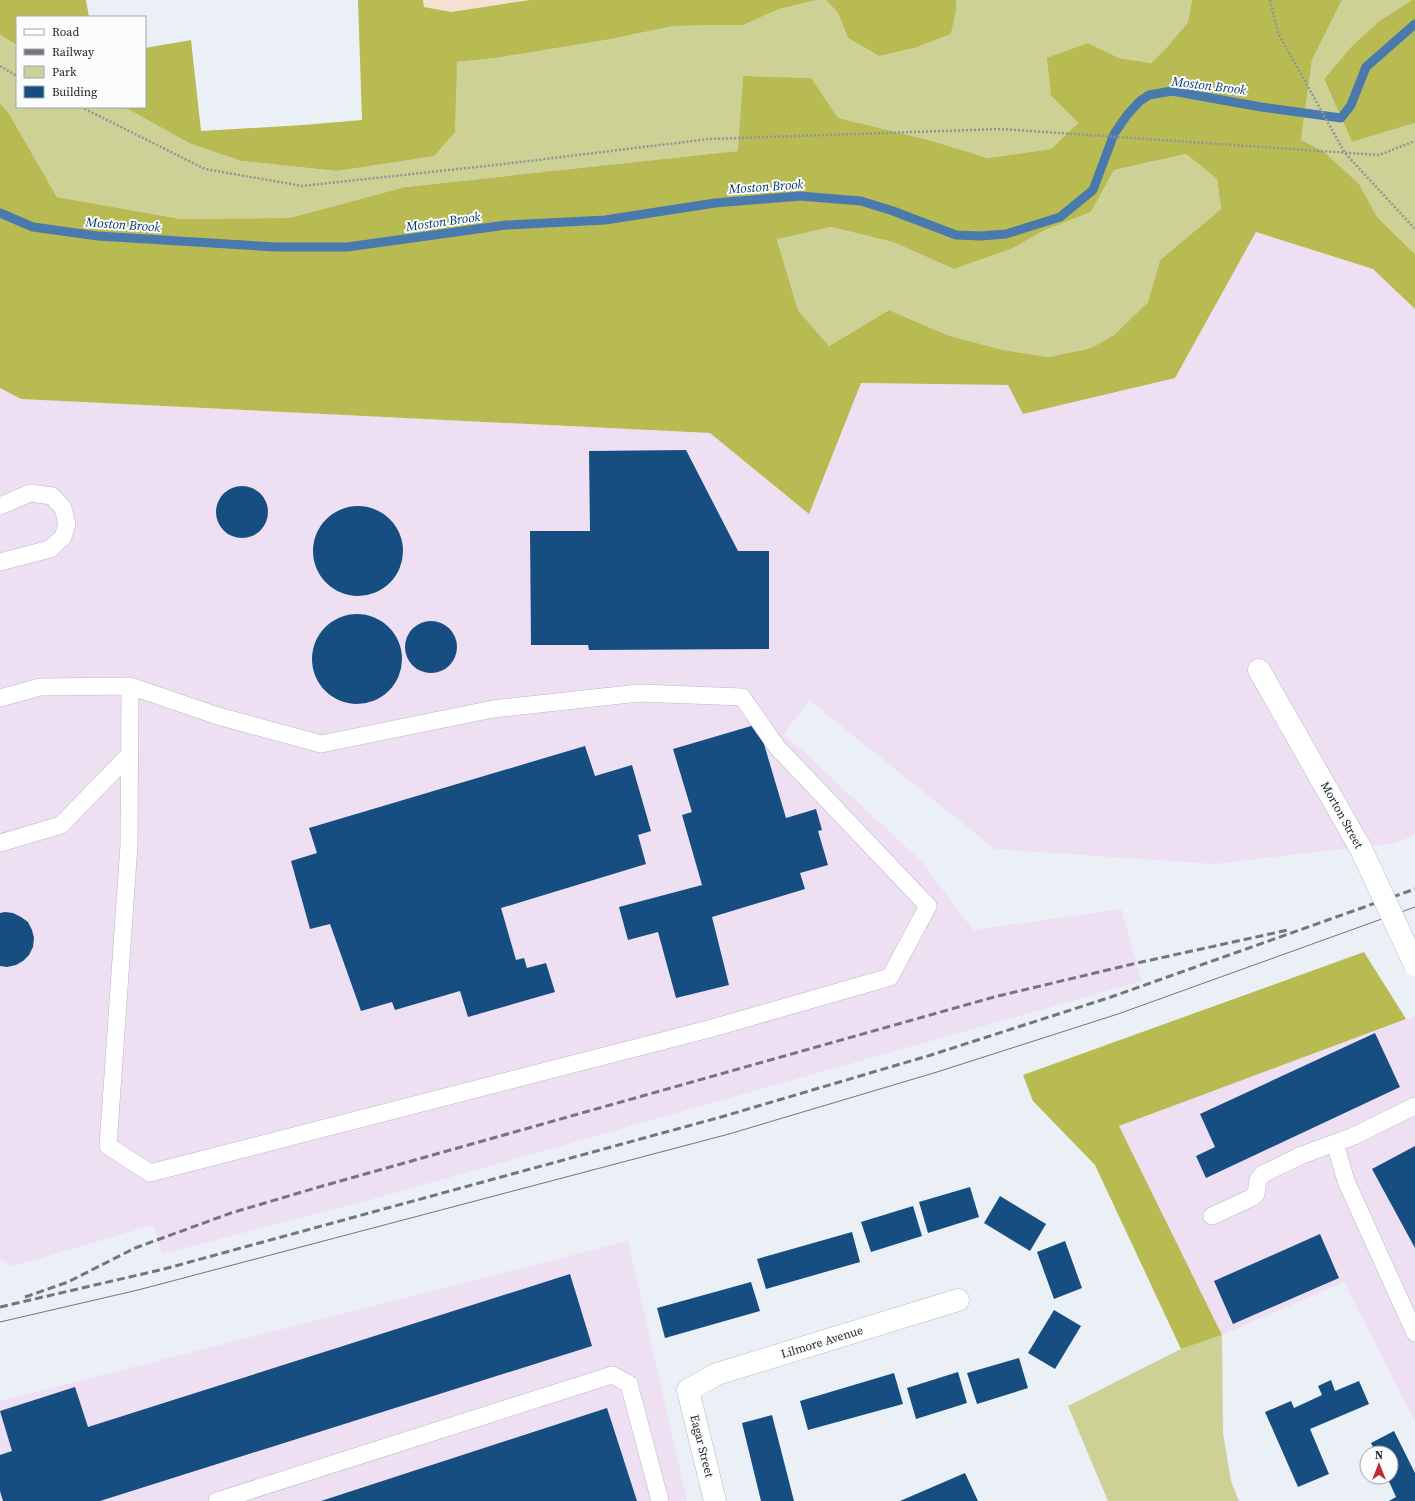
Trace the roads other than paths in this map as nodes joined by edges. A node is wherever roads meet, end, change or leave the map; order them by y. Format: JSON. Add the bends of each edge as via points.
{"nodes":[{"id":1,"x":0,"y":506,"type":"edge"},
{"id":2,"x":0,"y":562,"type":"edge"},
{"id":3,"x":1259,"y":670,"type":"dead end"},
{"id":4,"x":130,"y":686,"type":"junction"},
{"id":5,"x":0,"y":698,"type":"edge"},
{"id":6,"x":129,"y":755,"type":"junction"},
{"id":7,"x":0,"y":843,"type":"edge"},
{"id":8,"x":1415,"y":965,"type":"edge"},
{"id":9,"x":1415,"y":1106,"type":"edge"},
{"id":10,"x":1335,"y":1143,"type":"junction"},
{"id":11,"x":1212,"y":1216,"type":"dead end"},
{"id":12,"x":958,"y":1300,"type":"dead end"},
{"id":13,"x":1415,"y":1333,"type":"edge"},
{"id":14,"x":688,"y":1390,"type":"joint"},
{"id":15,"x":217,"y":1501,"type":"edge"},
{"id":16,"x":660,"y":1501,"type":"edge"},
{"id":17,"x":715,"y":1501,"type":"edge"}],
"edges":[{"from":1,"to":2,"type":"lane","via":[[30,493],[52,496],[64,508],[67,524],[63,537],[50,549]]},
{"from":3,"to":8,"type":"street","name":"Morton Street","bridge":true,"via":[[1362,849]]},
{"from":4,"to":5,"type":"lane","via":[[40,687]]},
{"from":4,"to":6,"type":"lane"},
{"from":4,"to":6,"type":"lane","via":[[218,716],[321,744],[493,709],[639,693],[742,697],[777,747],[928,906],[890,977],[709,1029],[150,1173],[108,1146],[129,845]]},
{"from":6,"to":7,"type":"lane","via":[[61,825]]},
{"from":9,"to":10,"type":"lane"},
{"from":10,"to":11,"type":"lane","via":[[1302,1155],[1263,1174],[1258,1180],[1256,1194]]},
{"from":10,"to":13,"type":"lane","via":[[1346,1181]]},
{"from":12,"to":14,"type":"street","name":"Lilmore Avenue","via":[[717,1374]]},
{"from":14,"to":17,"type":"street","name":"Eagar Street"},
{"from":15,"to":16,"type":"lane","via":[[612,1375],[628,1384]]}]}
